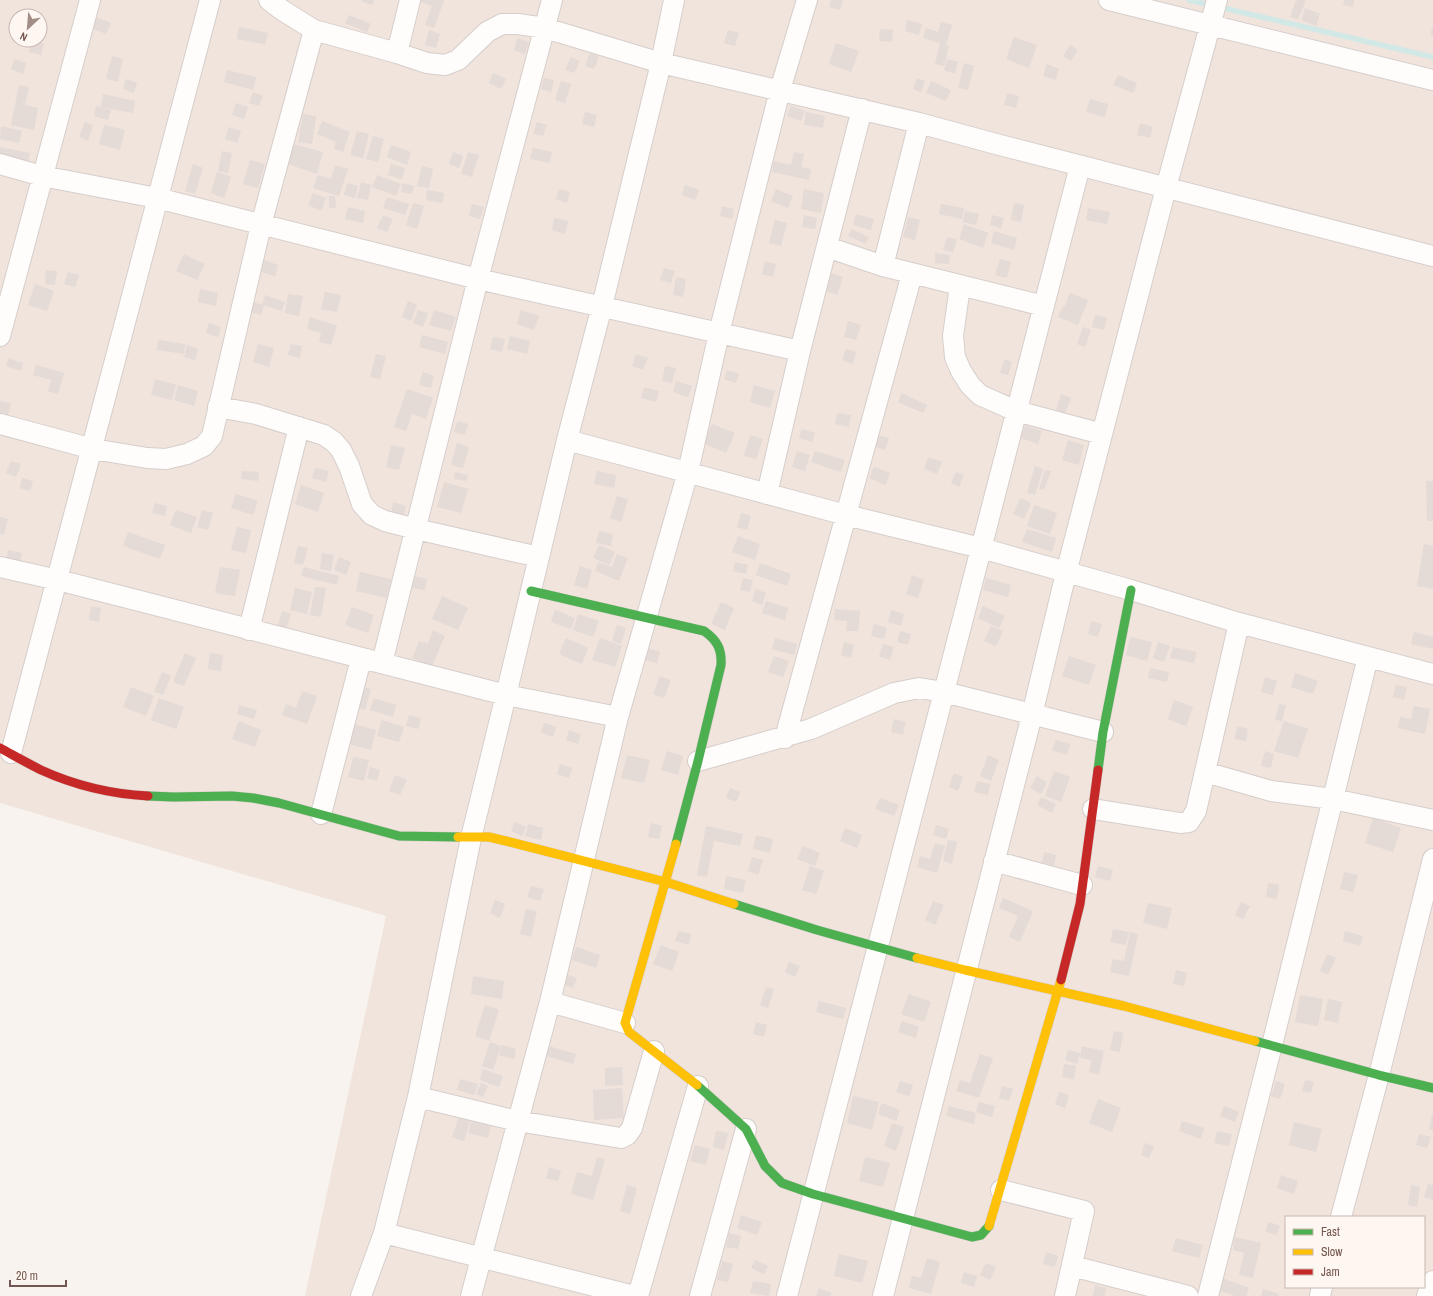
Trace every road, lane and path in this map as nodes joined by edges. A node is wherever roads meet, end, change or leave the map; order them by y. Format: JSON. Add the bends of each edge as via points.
{"nodes":[{"id":1,"x":90,"y":0,"type":"edge"},
{"id":2,"x":210,"y":0,"type":"edge"},
{"id":3,"x":270,"y":0,"type":"edge"},
{"id":4,"x":410,"y":0,"type":"edge"},
{"id":5,"x":552,"y":0,"type":"edge"},
{"id":6,"x":674,"y":0,"type":"edge"},
{"id":7,"x":806,"y":0,"type":"edge"},
{"id":8,"x":1109,"y":0,"type":"edge"},
{"id":9,"x":1217,"y":0,"type":"edge"},
{"id":10,"x":1211,"y":25,"type":"junction"},
{"id":11,"x":545,"y":28,"type":"junction"},
{"id":12,"x":314,"y":30,"type":"junction"},
{"id":13,"x":397,"y":53,"type":"junction"},
{"id":14,"x":661,"y":63,"type":"junction"},
{"id":15,"x":1433,"y":80,"type":"edge"},
{"id":16,"x":780,"y":90,"type":"junction"},
{"id":17,"x":862,"y":109,"type":"junction"},
{"id":18,"x":919,"y":123,"type":"junction"},
{"id":19,"x":0,"y":164,"type":"edge"},
{"id":20,"x":1080,"y":166,"type":"junction"},
{"id":21,"x":42,"y":176,"type":"junction"},
{"id":22,"x":1166,"y":188,"type":"junction"},
{"id":23,"x":157,"y":198,"type":"junction"},
{"id":24,"x":261,"y":225,"type":"junction"},
{"id":25,"x":827,"y":247,"type":"junction"},
{"id":26,"x":1433,"y":256,"type":"edge"},
{"id":27,"x":883,"y":266,"type":"junction"},
{"id":28,"x":912,"y":274,"type":"junction"},
{"id":29,"x":478,"y":279,"type":"junction"},
{"id":30,"x":960,"y":286,"type":"junction"},
{"id":31,"x":602,"y":306,"type":"junction"},
{"id":32,"x":1044,"y":306,"type":"junction"},
{"id":33,"x":719,"y":333,"type":"junction"},
{"id":34,"x":0,"y":336,"type":"edge"},
{"id":35,"x":800,"y":351,"type":"junction"},
{"id":36,"x":218,"y":407,"type":"junction"},
{"id":37,"x":1016,"y":411,"type":"junction"},
{"id":38,"x":0,"y":424,"type":"edge"},
{"id":39,"x":299,"y":427,"type":"junction"},
{"id":40,"x":1102,"y":434,"type":"junction"},
{"id":41,"x":567,"y":440,"type":"junction"},
{"id":42,"x":93,"y":449,"type":"junction"},
{"id":43,"x":688,"y":472,"type":"junction"},
{"id":44,"x":767,"y":494,"type":"junction"},
{"id":45,"x":846,"y":515,"type":"junction"},
{"id":46,"x":416,"y":529,"type":"junction"},
{"id":47,"x":981,"y":548,"type":"junction"},
{"id":48,"x":539,"y":557,"type":"junction"},
{"id":49,"x":0,"y":567,"type":"edge"},
{"id":50,"x":1066,"y":572,"type":"junction"},
{"id":51,"x":58,"y":580,"type":"junction"},
{"id":52,"x":1131,"y":590,"type":"junction"},
{"id":53,"x":530,"y":591,"type":"junction"},
{"id":54,"x":646,"y":618,"type":"junction"},
{"id":55,"x":1239,"y":623,"type":"junction"},
{"id":56,"x":249,"y":630,"type":"junction"},
{"id":57,"x":1368,"y":657,"type":"junction"},
{"id":58,"x":361,"y":659,"type":"junction"},
{"id":59,"x":382,"y":663,"type":"junction"},
{"id":60,"x":1433,"y":674,"type":"edge"},
{"id":61,"x":944,"y":692,"type":"junction"},
{"id":62,"x":506,"y":695,"type":"junction"},
{"id":63,"x":1032,"y":715,"type":"junction"},
{"id":64,"x":618,"y":717,"type":"junction"},
{"id":65,"x":1103,"y":732,"type":"junction"},
{"id":66,"x":785,"y":738,"type":"junction"},
{"id":67,"x":5,"y":750,"type":"edge"},
{"id":68,"x":698,"y":761,"type":"junction"},
{"id":69,"x":1205,"y":772,"type":"junction"},
{"id":70,"x":1332,"y":798,"type":"junction"},
{"id":71,"x":1093,"y":809,"type":"junction"},
{"id":72,"x":321,"y":814,"type":"junction"},
{"id":73,"x":1433,"y":820,"type":"edge"},
{"id":74,"x":471,"y":838,"type":"junction"},
{"id":75,"x":1433,"y":859,"type":"edge"},
{"id":76,"x":583,"y":861,"type":"junction"},
{"id":77,"x":994,"y":861,"type":"junction"},
{"id":78,"x":666,"y":882,"type":"junction"},
{"id":79,"x":1082,"y":885,"type":"junction"},
{"id":80,"x":877,"y":947,"type":"junction"},
{"id":81,"x":966,"y":970,"type":"junction"},
{"id":82,"x":1058,"y":992,"type":"junction"},
{"id":83,"x":550,"y":1002,"type":"junction"},
{"id":84,"x":626,"y":1022,"type":"junction"},
{"id":85,"x":1272,"y":1045,"type":"junction"},
{"id":86,"x":654,"y":1051,"type":"junction"},
{"id":87,"x":1379,"y":1075,"type":"junction"},
{"id":88,"x":698,"y":1086,"type":"junction"},
{"id":89,"x":1433,"y":1088,"type":"edge"},
{"id":90,"x":418,"y":1097,"type":"junction"},
{"id":91,"x":517,"y":1121,"type":"junction"},
{"id":92,"x":746,"y":1129,"type":"junction"},
{"id":93,"x":1001,"y":1190,"type":"junction"},
{"id":94,"x":813,"y":1194,"type":"junction"},
{"id":95,"x":1341,"y":1216,"type":"edge"},
{"id":96,"x":903,"y":1218,"type":"junction"},
{"id":97,"x":384,"y":1233,"type":"junction"},
{"id":98,"x":481,"y":1256,"type":"junction"},
{"id":99,"x":1072,"y":1266,"type":"junction"},
{"id":100,"x":1433,"y":1281,"type":"edge"},
{"id":101,"x":360,"y":1296,"type":"edge"},
{"id":102,"x":470,"y":1296,"type":"edge"},
{"id":103,"x":634,"y":1296,"type":"edge"},
{"id":104,"x":638,"y":1296,"type":"edge"},
{"id":105,"x":700,"y":1296,"type":"edge"},
{"id":106,"x":787,"y":1296,"type":"edge"},
{"id":107,"x":883,"y":1296,"type":"edge"},
{"id":108,"x":1064,"y":1296,"type":"edge"},
{"id":109,"x":1188,"y":1296,"type":"edge"},
{"id":110,"x":1208,"y":1296,"type":"edge"},
{"id":111,"x":1427,"y":1296,"type":"edge"}],
"edges":[{"from":1,"to":21,"type":"street"},
{"from":2,"to":23,"type":"street"},
{"from":3,"to":12,"type":"street"},
{"from":4,"to":13,"type":"street"},
{"from":5,"to":11,"type":"street"},
{"from":6,"to":14,"type":"street"},
{"from":7,"to":16,"type":"street"},
{"from":8,"to":10,"type":"street"},
{"from":9,"to":10,"type":"street"},
{"from":10,"to":15,"type":"street"},
{"from":10,"to":22,"type":"street"},
{"from":11,"to":13,"type":"street","via":[[502,24],[486,32],[458,60],[445,65],[427,63]]},
{"from":11,"to":14,"type":"street"},
{"from":11,"to":29,"type":"street"},
{"from":12,"to":13,"type":"street"},
{"from":12,"to":24,"type":"street"},
{"from":14,"to":16,"type":"street"},
{"from":14,"to":31,"type":"street"},
{"from":16,"to":17,"type":"street"},
{"from":16,"to":33,"type":"street"},
{"from":17,"to":18,"type":"street"},
{"from":17,"to":25,"type":"street"},
{"from":18,"to":20,"type":"street"},
{"from":18,"to":27,"type":"street"},
{"from":19,"to":21,"type":"street"},
{"from":20,"to":22,"type":"street"},
{"from":20,"to":32,"type":"street"},
{"from":21,"to":23,"type":"street"},
{"from":21,"to":34,"type":"street"},
{"from":22,"to":26,"type":"street"},
{"from":22,"to":40,"type":"street"},
{"from":23,"to":24,"type":"street"},
{"from":23,"to":42,"type":"street"},
{"from":24,"to":29,"type":"street"},
{"from":24,"to":36,"type":"street"},
{"from":25,"to":27,"type":"street"},
{"from":25,"to":35,"type":"street"},
{"from":27,"to":28,"type":"street"},
{"from":28,"to":30,"type":"street"},
{"from":28,"to":45,"type":"street"},
{"from":29,"to":31,"type":"street"},
{"from":29,"to":46,"type":"street"},
{"from":30,"to":32,"type":"street"},
{"from":30,"to":37,"type":"street","via":[[953,336],[955,356],[961,371],[980,395]]},
{"from":31,"to":33,"type":"street"},
{"from":31,"to":41,"type":"street"},
{"from":32,"to":37,"type":"street"},
{"from":33,"to":35,"type":"street"},
{"from":33,"to":43,"type":"street"},
{"from":35,"to":44,"type":"street"},
{"from":36,"to":39,"type":"street","via":[[256,414]]},
{"from":36,"to":42,"type":"street","via":[[212,436],[204,446],[187,454],[166,459],[147,458]]},
{"from":37,"to":40,"type":"street"},
{"from":37,"to":47,"type":"street"},
{"from":38,"to":42,"type":"street"},
{"from":39,"to":46,"type":"street","via":[[324,435],[341,450],[362,504],[372,515]]},
{"from":39,"to":56,"type":"street"},
{"from":40,"to":50,"type":"street"},
{"from":41,"to":43,"type":"street"},
{"from":41,"to":48,"type":"street"},
{"from":42,"to":51,"type":"street"},
{"from":43,"to":44,"type":"street"},
{"from":43,"to":54,"type":"street"},
{"from":44,"to":45,"type":"street"},
{"from":45,"to":47,"type":"street"},
{"from":45,"to":66,"type":"street"},
{"from":46,"to":48,"type":"street"},
{"from":46,"to":59,"type":"street"},
{"from":47,"to":50,"type":"street"},
{"from":47,"to":61,"type":"street"},
{"from":48,"to":53,"type":"street"},
{"from":49,"to":51,"type":"street"},
{"from":50,"to":52,"type":"street"},
{"from":50,"to":63,"type":"street"},
{"from":51,"to":56,"type":"street"},
{"from":51,"to":67,"type":"street"},
{"from":52,"to":55,"type":"street"},
{"from":52,"to":65,"type":"street"},
{"from":53,"to":54,"type":"street"},
{"from":53,"to":62,"type":"street"},
{"from":54,"to":64,"type":"street"},
{"from":54,"to":68,"type":"street","via":[[704,631],[719,643],[721,665]]},
{"from":55,"to":57,"type":"street"},
{"from":55,"to":69,"type":"street"},
{"from":56,"to":58,"type":"street"},
{"from":57,"to":60,"type":"street"},
{"from":57,"to":70,"type":"street"},
{"from":58,"to":59,"type":"street"},
{"from":58,"to":72,"type":"street"},
{"from":59,"to":62,"type":"street"},
{"from":61,"to":63,"type":"street"},
{"from":61,"to":66,"type":"street","via":[[919,688],[894,693]]},
{"from":61,"to":80,"type":"street"},
{"from":62,"to":64,"type":"street"},
{"from":62,"to":74,"type":"street"},
{"from":63,"to":65,"type":"street"},
{"from":63,"to":77,"type":"street"},
{"from":64,"to":76,"type":"street"},
{"from":65,"to":71,"type":"street"},
{"from":66,"to":68,"type":"street"},
{"from":67,"to":72,"type":"street","via":[[41,770],[81,785],[130,795],[232,796],[279,803]]},
{"from":68,"to":78,"type":"street"},
{"from":69,"to":70,"type":"street","via":[[1271,791]]},
{"from":69,"to":71,"type":"street","via":[[1196,811],[1189,822],[1180,823]]},
{"from":70,"to":73,"type":"street"},
{"from":70,"to":85,"type":"street"},
{"from":71,"to":79,"type":"street"},
{"from":72,"to":74,"type":"street","via":[[398,836]]},
{"from":74,"to":76,"type":"street","via":[[503,840]]},
{"from":74,"to":90,"type":"street"},
{"from":75,"to":87,"type":"street"},
{"from":76,"to":78,"type":"street"},
{"from":76,"to":83,"type":"street"},
{"from":77,"to":79,"type":"street"},
{"from":77,"to":81,"type":"street"},
{"from":78,"to":80,"type":"street"},
{"from":78,"to":84,"type":"street"},
{"from":79,"to":82,"type":"street","via":[[1080,904]]},
{"from":80,"to":81,"type":"street"},
{"from":80,"to":94,"type":"street"},
{"from":81,"to":82,"type":"street"},
{"from":81,"to":96,"type":"street"},
{"from":82,"to":85,"type":"street","via":[[1124,1006]]},
{"from":82,"to":93,"type":"street"},
{"from":83,"to":84,"type":"street"},
{"from":83,"to":91,"type":"street"},
{"from":84,"to":86,"type":"street","via":[[629,1032]]},
{"from":85,"to":87,"type":"street"},
{"from":85,"to":110,"type":"street"},
{"from":86,"to":88,"type":"street"},
{"from":86,"to":91,"type":"street","via":[[632,1128],[627,1135],[621,1138]]},
{"from":87,"to":89,"type":"street"},
{"from":87,"to":95,"type":"street"},
{"from":88,"to":92,"type":"street"},
{"from":88,"to":104,"type":"street"},
{"from":90,"to":91,"type":"street"},
{"from":90,"to":97,"type":"street"},
{"from":91,"to":98,"type":"street"},
{"from":92,"to":94,"type":"street","via":[[765,1166],[782,1183]]},
{"from":92,"to":105,"type":"street"},
{"from":93,"to":96,"type":"street","via":[[991,1223],[981,1236],[962,1235]]},
{"from":93,"to":99,"type":"street","via":[[1084,1210]]},
{"from":94,"to":96,"type":"street"},
{"from":94,"to":106,"type":"street"},
{"from":96,"to":107,"type":"street"},
{"from":97,"to":98,"type":"street"},
{"from":97,"to":101,"type":"street"},
{"from":98,"to":102,"type":"street"},
{"from":98,"to":103,"type":"street"},
{"from":99,"to":108,"type":"street"},
{"from":99,"to":109,"type":"street"},
{"from":100,"to":111,"type":"street"}]}
